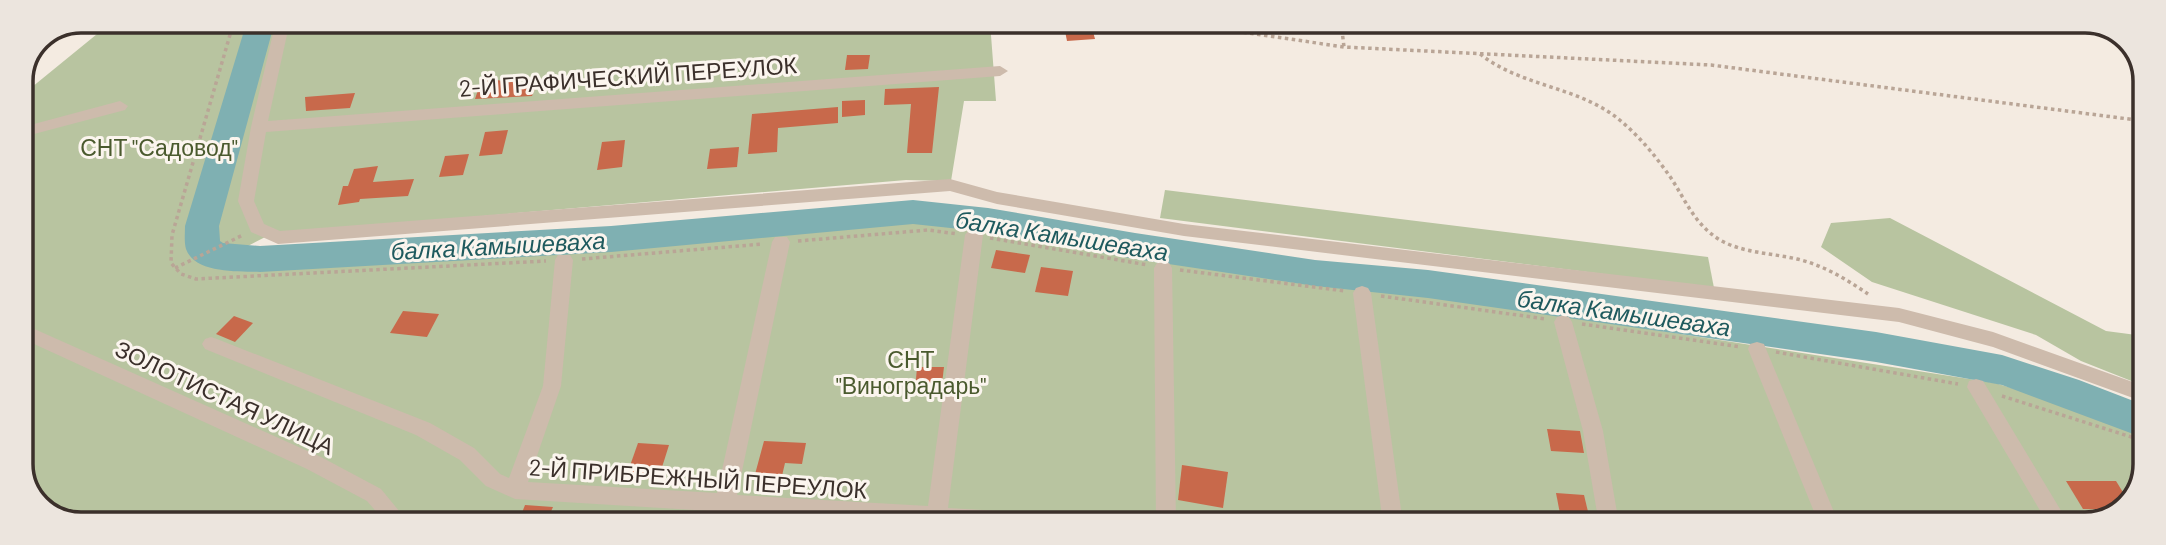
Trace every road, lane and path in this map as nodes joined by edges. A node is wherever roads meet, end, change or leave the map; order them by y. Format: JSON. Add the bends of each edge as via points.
{"nodes":[{"id":1,"x":231,"y":33,"type":"edge"},
{"id":2,"x":280,"y":33,"type":"edge"},
{"id":3,"x":1249,"y":33,"type":"edge"},
{"id":4,"x":1342,"y":33,"type":"edge"},
{"id":5,"x":1344,"y":47,"type":"junction"},
{"id":6,"x":1480,"y":54,"type":"junction"},
{"id":7,"x":1000,"y":71,"type":"dead end"},
{"id":8,"x":120,"y":106,"type":"dead end"},
{"id":9,"x":2133,"y":120,"type":"edge"},
{"id":10,"x":259,"y":127,"type":"junction"},
{"id":11,"x":33,"y":129,"type":"edge"},
{"id":12,"x":257,"y":228,"type":"junction"},
{"id":13,"x":974,"y":235,"type":"junction"},
{"id":14,"x":781,"y":242,"type":"junction"},
{"id":15,"x":564,"y":260,"type":"junction"},
{"id":16,"x":175,"y":268,"type":"junction"},
{"id":17,"x":1163,"y":268,"type":"junction"},
{"id":18,"x":1362,"y":293,"type":"junction"},
{"id":19,"x":1899,"y":315,"type":"junction"},
{"id":20,"x":1563,"y":322,"type":"junction"},
{"id":21,"x":33,"y":335,"type":"edge"},
{"id":22,"x":211,"y":344,"type":"dead end"},
{"id":23,"x":1756,"y":349,"type":"junction"},
{"id":24,"x":1976,"y":387,"type":"junction"},
{"id":25,"x":2133,"y":390,"type":"edge"},
{"id":26,"x":2133,"y":437,"type":"edge"},
{"id":27,"x":514,"y":490,"type":"junction"},
{"id":28,"x":725,"y":504,"type":"junction"},
{"id":29,"x":389,"y":512,"type":"edge"},
{"id":30,"x":800,"y":512,"type":"edge"},
{"id":31,"x":938,"y":512,"type":"edge"},
{"id":32,"x":1166,"y":512,"type":"edge"},
{"id":33,"x":1391,"y":512,"type":"edge"},
{"id":34,"x":1607,"y":512,"type":"edge"},
{"id":35,"x":1824,"y":512,"type":"edge"},
{"id":36,"x":2052,"y":512,"type":"edge"}],
"edges":[{"from":1,"to":16,"type":"path","via":[[172,235],[171,263]]},
{"from":2,"to":10,"type":"street"},
{"from":3,"to":5,"type":"path"},
{"from":4,"to":5,"type":"path"},
{"from":5,"to":6,"type":"path"},
{"from":6,"to":9,"type":"path","via":[[1711,65]]},
{"from":6,"to":19,"type":"path","via":[[1516,76],[1548,84],[1609,111],[1641,140],[1692,219],[1713,236],[1753,253],[1799,259],[1843,278]]},
{"from":7,"to":10,"type":"street","name":"2-Й ГРАФИЧЕСКИЙ ПЕРЕУЛОК"},
{"from":8,"to":11,"type":"street"},
{"from":10,"to":12,"type":"street","via":[[246,201]]},
{"from":12,"to":16,"type":"path"},
{"from":12,"to":19,"type":"street","via":[[278,238],[950,185],[997,198],[1184,230]]},
{"from":13,"to":14,"type":"path","via":[[928,230]]},
{"from":13,"to":17,"type":"path"},
{"from":13,"to":31,"type":"street"},
{"from":14,"to":15,"type":"path"},
{"from":14,"to":28,"type":"street"},
{"from":15,"to":16,"type":"path","via":[[197,279]]},
{"from":15,"to":27,"type":"street","via":[[552,386]]},
{"from":17,"to":18,"type":"path"},
{"from":17,"to":32,"type":"street"},
{"from":18,"to":20,"type":"path"},
{"from":18,"to":33,"type":"street"},
{"from":19,"to":25,"type":"street","via":[[2022,347]]},
{"from":20,"to":23,"type":"path"},
{"from":20,"to":34,"type":"street","via":[[1593,432]]},
{"from":21,"to":29,"type":"street","name":"ЗОЛОТИСТАЯ УЛИЦА","via":[[314,463],[374,495]]},
{"from":22,"to":27,"type":"street","name":"2-Й ПРИБРЕЖНЫЙ ПЕРЕУЛОК","via":[[423,429],[467,454],[493,480]]},
{"from":23,"to":24,"type":"path"},
{"from":23,"to":35,"type":"street"},
{"from":24,"to":26,"type":"path"},
{"from":24,"to":36,"type":"street"},
{"from":27,"to":28,"type":"street","name":"2-Й ПРИБРЕЖНЫЙ ПЕРЕУЛОК"},
{"from":28,"to":30,"type":"street","name":"2-Й ПРИБРЕЖНЫЙ ПЕРЕУЛОК"}]}
